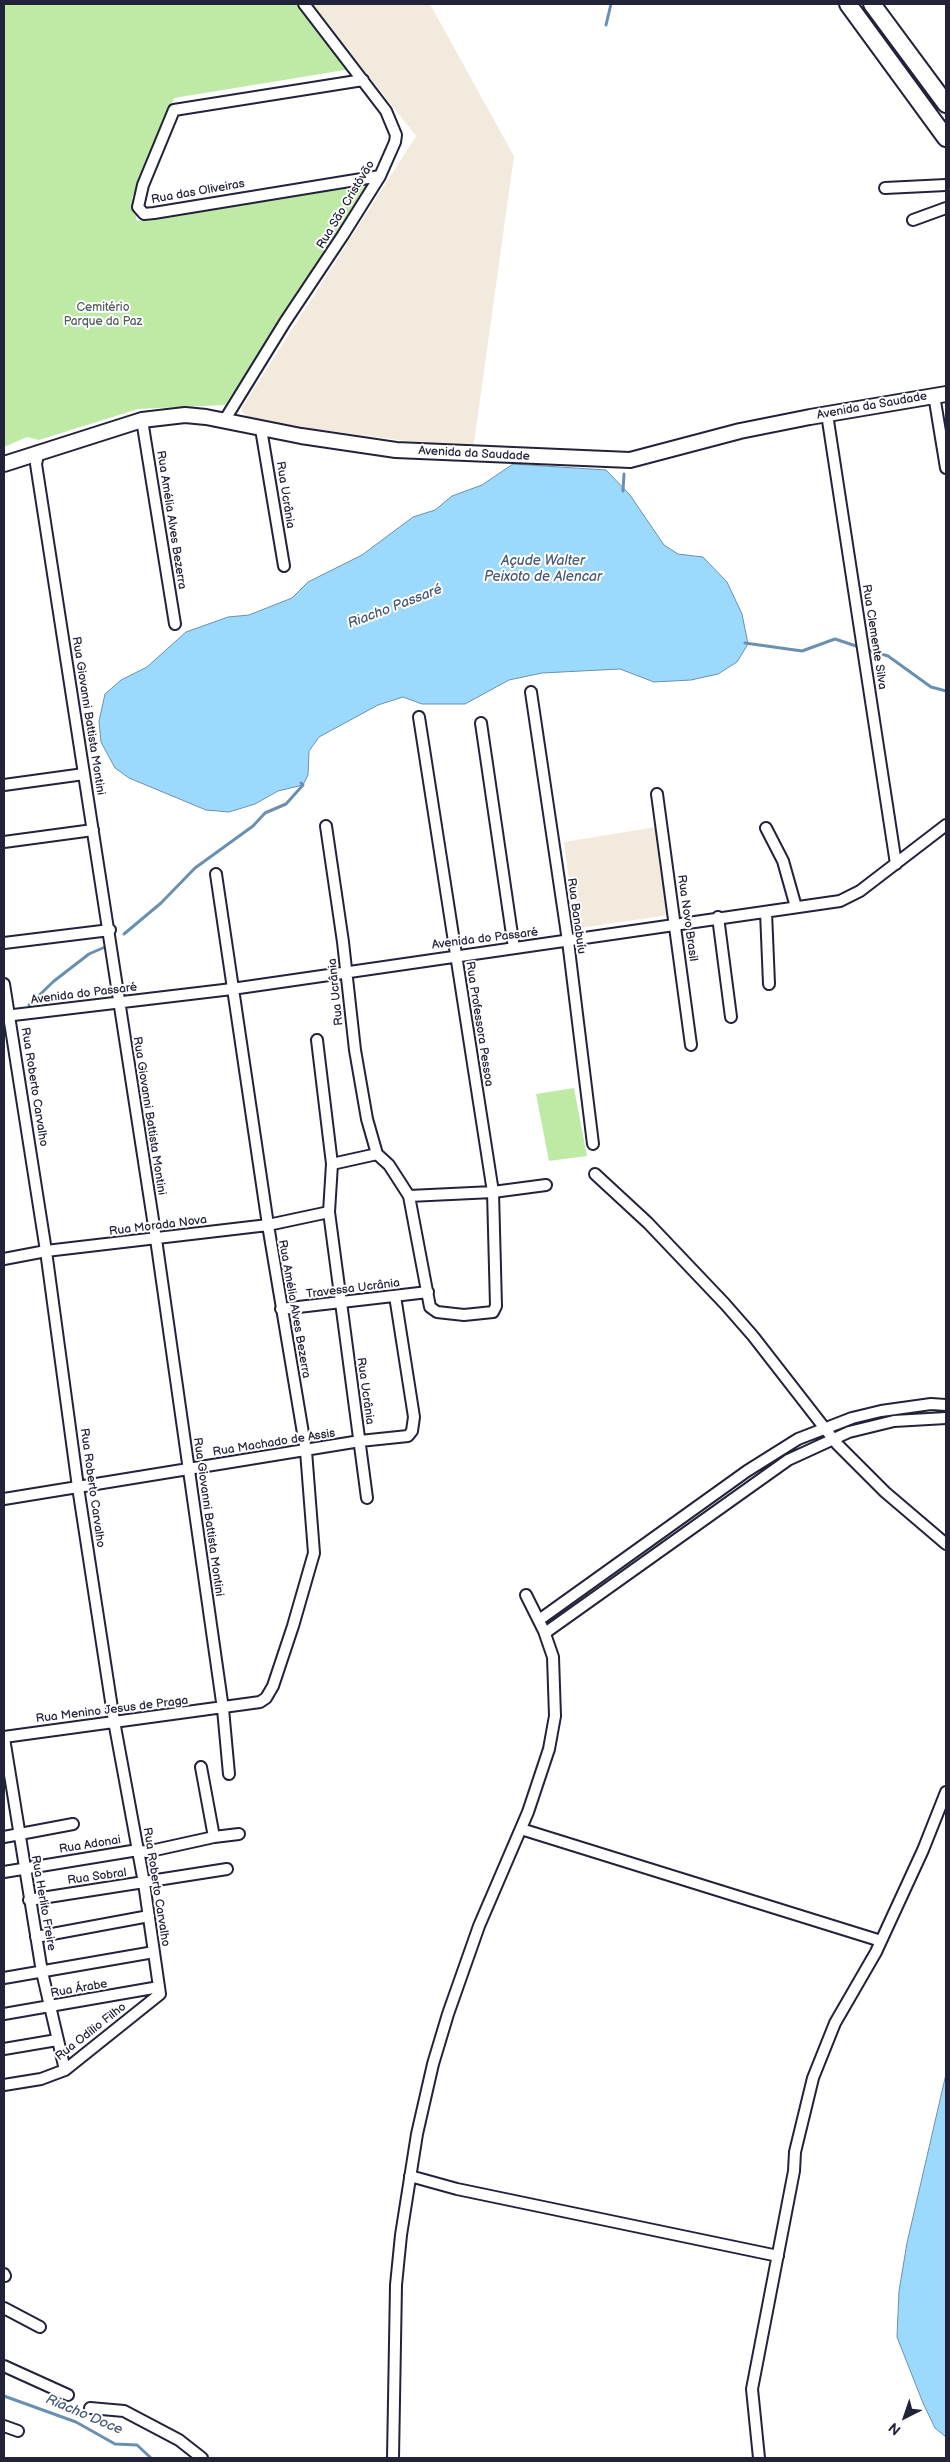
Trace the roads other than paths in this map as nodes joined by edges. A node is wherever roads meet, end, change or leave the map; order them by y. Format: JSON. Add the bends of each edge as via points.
{"nodes":[{"id":1,"x":304,"y":4,"type":"edge"},
{"id":2,"x":848,"y":4,"type":"edge"},
{"id":3,"x":872,"y":4,"type":"edge"},
{"id":4,"x":363,"y":80,"type":"junction"},
{"id":5,"x":946,"y":104,"type":"edge"},
{"id":6,"x":946,"y":138,"type":"edge"},
{"id":7,"x":380,"y":176,"type":"junction"},
{"id":8,"x":946,"y":185,"type":"edge"},
{"id":9,"x":885,"y":188,"type":"dead end"},
{"id":10,"x":946,"y":208,"type":"edge"},
{"id":11,"x":913,"y":220,"type":"dead end"},
{"id":12,"x":940,"y":395,"type":"edge"},
{"id":13,"x":826,"y":414,"type":"junction"},
{"id":14,"x":142,"y":420,"type":"junction"},
{"id":15,"x":224,"y":421,"type":"junction"},
{"id":16,"x":261,"y":429,"type":"junction"},
{"id":17,"x":35,"y":456,"type":"junction"},
{"id":18,"x":4,"y":464,"type":"edge"},
{"id":19,"x":946,"y":468,"type":"edge"},
{"id":20,"x":284,"y":566,"type":"dead end"},
{"id":21,"x":175,"y":624,"type":"dead end"},
{"id":22,"x":531,"y":692,"type":"dead end"},
{"id":23,"x":419,"y":717,"type":"dead end"},
{"id":24,"x":481,"y":723,"type":"dead end"},
{"id":25,"x":84,"y":774,"type":"junction"},
{"id":26,"x":4,"y":785,"type":"edge"},
{"id":27,"x":657,"y":794,"type":"dead end"},
{"id":28,"x":946,"y":825,"type":"edge"},
{"id":29,"x":326,"y":826,"type":"dead end"},
{"id":30,"x":766,"y":828,"type":"dead end"},
{"id":31,"x":93,"y":830,"type":"junction"},
{"id":32,"x":4,"y":842,"type":"edge"},
{"id":33,"x":896,"y":864,"type":"junction"},
{"id":34,"x":216,"y":874,"type":"dead end"},
{"id":35,"x":796,"y":907,"type":"junction"},
{"id":36,"x":766,"y":912,"type":"junction"},
{"id":37,"x":718,"y":917,"type":"junction"},
{"id":38,"x":676,"y":924,"type":"junction"},
{"id":39,"x":110,"y":930,"type":"junction"},
{"id":40,"x":568,"y":941,"type":"junction"},
{"id":41,"x":4,"y":944,"type":"edge"},
{"id":42,"x":514,"y":948,"type":"junction"},
{"id":43,"x":456,"y":955,"type":"junction"},
{"id":44,"x":346,"y":972,"type":"junction"},
{"id":45,"x":4,"y":984,"type":"edge"},
{"id":46,"x":770,"y":984,"type":"dead end"},
{"id":47,"x":232,"y":989,"type":"junction"},
{"id":48,"x":119,"y":1002,"type":"junction"},
{"id":49,"x":7,"y":1016,"type":"edge"},
{"id":50,"x":731,"y":1017,"type":"dead end"},
{"id":51,"x":317,"y":1040,"type":"dead end"},
{"id":52,"x":691,"y":1045,"type":"dead end"},
{"id":53,"x":593,"y":1144,"type":"dead end"},
{"id":54,"x":377,"y":1154,"type":"junction"},
{"id":55,"x":332,"y":1164,"type":"junction"},
{"id":56,"x":595,"y":1174,"type":"dead end"},
{"id":57,"x":546,"y":1185,"type":"dead end"},
{"id":58,"x":492,"y":1192,"type":"junction"},
{"id":59,"x":408,"y":1196,"type":"junction"},
{"id":60,"x":329,"y":1212,"type":"junction"},
{"id":61,"x":268,"y":1225,"type":"junction"},
{"id":62,"x":156,"y":1239,"type":"junction"},
{"id":63,"x":46,"y":1251,"type":"junction"},
{"id":64,"x":4,"y":1259,"type":"edge"},
{"id":65,"x":428,"y":1292,"type":"junction"},
{"id":66,"x":395,"y":1296,"type":"junction"},
{"id":67,"x":340,"y":1303,"type":"junction"},
{"id":68,"x":281,"y":1309,"type":"junction"},
{"id":69,"x":946,"y":1405,"type":"edge"},
{"id":70,"x":946,"y":1418,"type":"edge"},
{"id":71,"x":824,"y":1428,"type":"junction"},
{"id":72,"x":833,"y":1439,"type":"junction"},
{"id":73,"x":360,"y":1441,"type":"junction"},
{"id":74,"x":306,"y":1451,"type":"junction"},
{"id":75,"x":189,"y":1470,"type":"junction"},
{"id":76,"x":78,"y":1487,"type":"junction"},
{"id":77,"x":367,"y":1498,"type":"dead end"},
{"id":78,"x":4,"y":1499,"type":"edge"},
{"id":79,"x":946,"y":1544,"type":"edge"},
{"id":80,"x":526,"y":1594,"type":"dead end"},
{"id":81,"x":539,"y":1620,"type":"junction"},
{"id":82,"x":545,"y":1633,"type":"junction"},
{"id":83,"x":223,"y":1709,"type":"junction"},
{"id":84,"x":114,"y":1721,"type":"junction"},
{"id":85,"x":4,"y":1738,"type":"edge"},
{"id":86,"x":201,"y":1767,"type":"dead end"},
{"id":87,"x":229,"y":1774,"type":"dead end"},
{"id":88,"x":946,"y":1792,"type":"edge"},
{"id":89,"x":73,"y":1824,"type":"dead end"},
{"id":90,"x":521,"y":1829,"type":"junction"},
{"id":91,"x":18,"y":1833,"type":"junction"},
{"id":92,"x":239,"y":1834,"type":"dead end"},
{"id":93,"x":4,"y":1837,"type":"edge"},
{"id":94,"x":214,"y":1838,"type":"junction"},
{"id":95,"x":138,"y":1850,"type":"junction"},
{"id":96,"x":25,"y":1867,"type":"junction"},
{"id":97,"x":227,"y":1869,"type":"dead end"},
{"id":98,"x":4,"y":1872,"type":"edge"},
{"id":99,"x":144,"y":1883,"type":"junction"},
{"id":100,"x":29,"y":1900,"type":"junction"},
{"id":101,"x":149,"y":1916,"type":"junction"},
{"id":102,"x":36,"y":1937,"type":"junction"},
{"id":103,"x":881,"y":1941,"type":"junction"},
{"id":104,"x":154,"y":1952,"type":"junction"},
{"id":105,"x":42,"y":1972,"type":"junction"},
{"id":106,"x":4,"y":1978,"type":"edge"},
{"id":107,"x":159,"y":1991,"type":"junction"},
{"id":108,"x":50,"y":2006,"type":"junction"},
{"id":109,"x":4,"y":2014,"type":"edge"},
{"id":110,"x":57,"y":2040,"type":"junction"},
{"id":111,"x":4,"y":2049,"type":"edge"},
{"id":112,"x":65,"y":2070,"type":"junction"},
{"id":113,"x":4,"y":2085,"type":"edge"},
{"id":114,"x":410,"y":2176,"type":"junction"},
{"id":115,"x":778,"y":2256,"type":"junction"},
{"id":116,"x":4,"y":2308,"type":"edge"},
{"id":117,"x":40,"y":2327,"type":"dead end"},
{"id":118,"x":4,"y":2366,"type":"edge"},
{"id":119,"x":68,"y":2395,"type":"dead end"},
{"id":120,"x":90,"y":2408,"type":"dead end"},
{"id":121,"x":4,"y":2426,"type":"edge"},
{"id":122,"x":18,"y":2431,"type":"dead end"},
{"id":123,"x":202,"y":2458,"type":"edge"},
{"id":124,"x":393,"y":2458,"type":"edge"},
{"id":125,"x":758,"y":2458,"type":"edge"}],
"edges":[{"from":1,"to":4,"type":"street","name":"Rua São Cristóvão"},
{"from":2,"to":6,"type":"main road"},
{"from":3,"to":5,"type":"main road"},
{"from":4,"to":7,"type":"street","name":"Rua São Cristóvão","via":[[386,111],[396,134],[392,152]]},
{"from":4,"to":7,"type":"street","name":"Rua das Oliveiras","via":[[174,110],[156,150],[138,207],[144,214],[154,213]]},
{"from":7,"to":15,"type":"street","name":"Rua São Cristóvão"},
{"from":8,"to":9,"type":"street"},
{"from":10,"to":11,"type":"street"},
{"from":12,"to":13,"type":"street","name":"Avenida da Saudade"},
{"from":12,"to":19,"type":"street"},
{"from":13,"to":16,"type":"street","name":"Avenida da Saudade","via":[[740,431],[630,460],[396,450]]},
{"from":13,"to":33,"type":"street","name":"Rua Clemente Silva"},
{"from":14,"to":15,"type":"street","name":"Avenida da Saudade","via":[[185,415]]},
{"from":14,"to":17,"type":"street","name":"Avenida da Saudade"},
{"from":14,"to":21,"type":"street","name":"Rua Amélia Alves Bezerra"},
{"from":15,"to":16,"type":"street","name":"Avenida da Saudade"},
{"from":16,"to":20,"type":"street","name":"Rua Ucrânia"},
{"from":17,"to":18,"type":"street","name":"Avenida da Saudade"},
{"from":17,"to":25,"type":"street","name":"Rua Giovanni Battista Montini"},
{"from":22,"to":40,"type":"street","name":"Rua Banabuíu"},
{"from":23,"to":43,"type":"street","name":"Rua Professora Pessoa"},
{"from":24,"to":42,"type":"street"},
{"from":25,"to":26,"type":"street"},
{"from":25,"to":31,"type":"street","name":"Rua Giovanni Battista Montini"},
{"from":27,"to":38,"type":"street","name":"Rua Novo Brasil"},
{"from":28,"to":33,"type":"street","name":"Avenida do Passaré"},
{"from":29,"to":44,"type":"street","name":"Rua Ucrânia"},
{"from":30,"to":35,"type":"street","via":[[783,861]]},
{"from":31,"to":32,"type":"street"},
{"from":31,"to":39,"type":"street","name":"Rua Giovanni Battista Montini"},
{"from":33,"to":35,"type":"street","name":"Avenida do Passaré","via":[[860,891],[840,901]]},
{"from":34,"to":47,"type":"street","name":"Rua Amélia Alves Bezerra"},
{"from":35,"to":36,"type":"street","name":"Avenida do Passaré"},
{"from":36,"to":37,"type":"street","name":"Avenida do Passaré"},
{"from":36,"to":46,"type":"street"},
{"from":37,"to":38,"type":"street","name":"Avenida do Passaré"},
{"from":37,"to":50,"type":"street"},
{"from":38,"to":40,"type":"street","name":"Avenida do Passaré"},
{"from":38,"to":52,"type":"street","name":"Rua Novo Brasil"},
{"from":39,"to":41,"type":"street"},
{"from":39,"to":48,"type":"street","name":"Rua Giovanni Battista Montini"},
{"from":40,"to":42,"type":"street","name":"Avenida do Passaré"},
{"from":40,"to":53,"type":"street","name":"Rua Banabuíu"},
{"from":42,"to":43,"type":"street","name":"Avenida do Passaré"},
{"from":43,"to":44,"type":"street","name":"Avenida do Passaré"},
{"from":43,"to":58,"type":"street","name":"Rua Professora Pessoa"},
{"from":44,"to":47,"type":"street","name":"Avenida do Passaré"},
{"from":44,"to":54,"type":"street","name":"Rua Ucrânia","via":[[361,1086]]},
{"from":45,"to":49,"type":"street","name":"Rua Roberto Carvalho"},
{"from":47,"to":48,"type":"street","name":"Avenida do Passaré"},
{"from":47,"to":61,"type":"street","name":"Rua Amélia Alves Bezerra"},
{"from":48,"to":49,"type":"street","name":"Avenida do Passaré"},
{"from":48,"to":62,"type":"street","name":"Rua Giovanni Battista Montini"},
{"from":49,"to":63,"type":"street","name":"Rua Roberto Carvalho"},
{"from":51,"to":55,"type":"street"},
{"from":54,"to":55,"type":"street"},
{"from":54,"to":59,"type":"street","via":[[389,1165]]},
{"from":55,"to":60,"type":"street"},
{"from":56,"to":71,"type":"street","via":[[648,1223],[725,1304]]},
{"from":57,"to":58,"type":"street"},
{"from":58,"to":59,"type":"street"},
{"from":58,"to":65,"type":"street","name":"Rua Professora Pessoa","via":[[496,1306],[493,1312],[437,1312],[430,1307]]},
{"from":59,"to":65,"type":"street"},
{"from":60,"to":61,"type":"street","name":"Rua Morada Nova"},
{"from":60,"to":67,"type":"street","name":"Rua Ucrânia"},
{"from":61,"to":62,"type":"street","name":"Rua Morada Nova"},
{"from":61,"to":68,"type":"street","name":"Rua Amélia Alves Bezerra"},
{"from":62,"to":63,"type":"street","name":"Rua Morada Nova"},
{"from":62,"to":75,"type":"street","name":"Rua Giovanni Battista Montini"},
{"from":63,"to":64,"type":"street","name":"Rua Morada Nova"},
{"from":63,"to":76,"type":"street","name":"Rua Roberto Carvalho"},
{"from":65,"to":66,"type":"street","name":"Travessa Ucrânia"},
{"from":66,"to":67,"type":"street","name":"Travessa Ucrânia"},
{"from":66,"to":73,"type":"street","name":"Rua Machado de Assis","via":[[414,1417],[412,1431],[404,1438]]},
{"from":67,"to":68,"type":"street","name":"Travessa Ucrânia"},
{"from":67,"to":73,"type":"street","name":"Rua Ucrânia"},
{"from":68,"to":74,"type":"street","name":"Rua Amélia Alves Bezerra"},
{"from":69,"to":71,"type":"street","via":[[905,1406]]},
{"from":70,"to":72,"type":"street","via":[[894,1421]]},
{"from":71,"to":72,"type":"street"},
{"from":71,"to":81,"type":"street","via":[[761,1462]]},
{"from":72,"to":79,"type":"street","via":[[885,1492]]},
{"from":72,"to":82,"type":"street","via":[[788,1460]]},
{"from":73,"to":74,"type":"street","name":"Rua Machado de Assis"},
{"from":73,"to":77,"type":"street","name":"Rua Ucrânia"},
{"from":74,"to":75,"type":"street","name":"Rua Machado de Assis"},
{"from":74,"to":83,"type":"street","name":"Rua Amélia Alves Bezerra","via":[[314,1552],[293,1626],[266,1698],[255,1704]]},
{"from":75,"to":76,"type":"street","name":"Rua Machado de Assis"},
{"from":75,"to":83,"type":"street","name":"Rua Giovanni Battista Montini"},
{"from":76,"to":78,"type":"street","name":"Rua Machado de Assis"},
{"from":76,"to":84,"type":"street","name":"Rua Roberto Carvalho"},
{"from":80,"to":81,"type":"street"},
{"from":81,"to":82,"type":"street"},
{"from":82,"to":90,"type":"street","via":[[553,1657],[555,1716],[544,1764]]},
{"from":83,"to":84,"type":"street","name":"Rua Menino Jesus de Praga"},
{"from":83,"to":87,"type":"street","name":"Rua Giovanni Battista Montini"},
{"from":84,"to":85,"type":"street","name":"Rua Menino Jesus de Praga"},
{"from":84,"to":95,"type":"street","name":"Rua Roberto Carvalho"},
{"from":85,"to":91,"type":"street","name":"Rua Herlito Freire"},
{"from":86,"to":94,"type":"street"},
{"from":88,"to":103,"type":"street","via":[[924,1850]]},
{"from":89,"to":91,"type":"street"},
{"from":90,"to":103,"type":"street"},
{"from":90,"to":114,"type":"street","via":[[479,1926],[448,2014],[433,2064]]},
{"from":91,"to":93,"type":"street"},
{"from":91,"to":96,"type":"street","name":"Rua Herlito Freire"},
{"from":92,"to":94,"type":"street","name":"Rua Adonai"},
{"from":94,"to":95,"type":"street","name":"Rua Adonai","via":[[146,1852]]},
{"from":95,"to":96,"type":"street","name":"Rua Adonai"},
{"from":95,"to":99,"type":"street","name":"Rua Roberto Carvalho"},
{"from":96,"to":98,"type":"street","name":"Rua Adonai"},
{"from":96,"to":100,"type":"street","name":"Rua Herlito Freire"},
{"from":97,"to":99,"type":"street","name":"Rua Sobral"},
{"from":99,"to":100,"type":"street","name":"Rua Sobral"},
{"from":99,"to":101,"type":"street","name":"Rua Roberto Carvalho"},
{"from":100,"to":102,"type":"street","name":"Rua Herlito Freire"},
{"from":101,"to":102,"type":"street"},
{"from":101,"to":104,"type":"street","name":"Rua Roberto Carvalho"},
{"from":102,"to":105,"type":"street","name":"Rua Herlito Freire"},
{"from":103,"to":115,"type":"street","via":[[835,2023],[812,2078],[795,2152]]},
{"from":104,"to":105,"type":"street"},
{"from":104,"to":107,"type":"street","name":"Rua Roberto Carvalho"},
{"from":105,"to":106,"type":"street"},
{"from":105,"to":108,"type":"street","name":"Rua Herlito Freire"},
{"from":107,"to":108,"type":"street","name":"Rua Árabe"},
{"from":107,"to":112,"type":"street","name":"Rua Odílio Filho"},
{"from":108,"to":109,"type":"street","name":"Rua Árabe"},
{"from":108,"to":110,"type":"street","name":"Rua Herlito Freire"},
{"from":110,"to":111,"type":"street"},
{"from":110,"to":112,"type":"street","name":"Rua Herlito Freire"},
{"from":112,"to":113,"type":"street","name":"Rua Odílio Filho"},
{"from":114,"to":115,"type":"street","via":[[457,2189]]},
{"from":114,"to":124,"type":"street","via":[[396,2285]]},
{"from":115,"to":125,"type":"street","via":[[752,2389]]},
{"from":116,"to":117,"type":"street"},
{"from":118,"to":119,"type":"street"},
{"from":120,"to":123,"type":"street","via":[[124,2412],[179,2440]]},
{"from":121,"to":122,"type":"street"}]}
